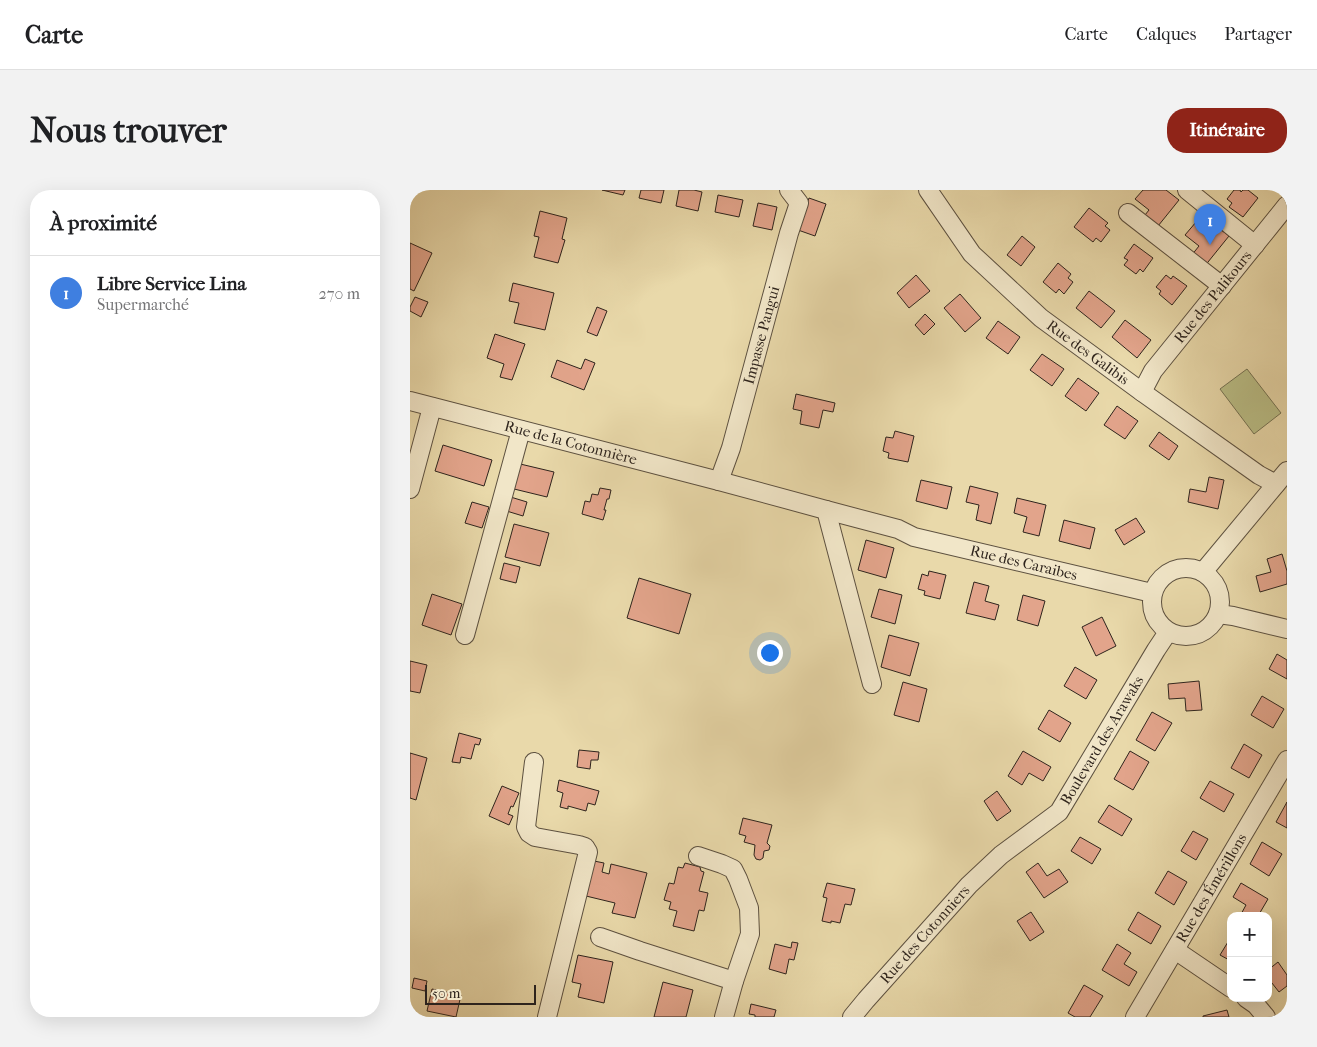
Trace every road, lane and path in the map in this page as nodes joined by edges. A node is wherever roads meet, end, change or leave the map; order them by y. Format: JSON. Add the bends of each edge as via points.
{"nodes":[{"id":1,"x":789,"y":190,"type":"edge"},
{"id":2,"x":928,"y":190,"type":"edge"},
{"id":3,"x":1187,"y":190,"type":"edge"},
{"id":4,"x":1287,"y":205,"type":"edge"},
{"id":5,"x":1128,"y":213,"type":"dead end"},
{"id":6,"x":1255,"y":245,"type":"junction"},
{"id":7,"x":1222,"y":286,"type":"junction"},
{"id":8,"x":1142,"y":392,"type":"junction"},
{"id":9,"x":410,"y":401,"type":"edge"},
{"id":10,"x":432,"y":406,"type":"junction"},
{"id":11,"x":521,"y":430,"type":"junction"},
{"id":12,"x":1282,"y":478,"type":"edge"},
{"id":13,"x":725,"y":483,"type":"junction"},
{"id":14,"x":410,"y":489,"type":"edge"},
{"id":15,"x":826,"y":510,"type":"junction"},
{"id":16,"x":1203,"y":572,"type":"junction"},
{"id":17,"x":1152,"y":593,"type":"junction"},
{"id":18,"x":1218,"y":614,"type":"junction"},
{"id":19,"x":1287,"y":629,"type":"edge"},
{"id":20,"x":1168,"y":632,"type":"junction"},
{"id":21,"x":465,"y":635,"type":"dead end"},
{"id":22,"x":872,"y":684,"type":"dead end"},
{"id":23,"x":1287,"y":760,"type":"edge"},
{"id":24,"x":534,"y":762,"type":"dead end"},
{"id":25,"x":1000,"y":855,"type":"joint"},
{"id":26,"x":698,"y":856,"type":"dead end"},
{"id":27,"x":600,"y":937,"type":"dead end"},
{"id":28,"x":1175,"y":950,"type":"junction"},
{"id":29,"x":734,"y":981,"type":"junction"},
{"id":30,"x":1227,"y":985,"type":"edge"},
{"id":31,"x":1252,"y":1002,"type":"edge"},
{"id":32,"x":547,"y":1017,"type":"edge"},
{"id":33,"x":724,"y":1017,"type":"edge"},
{"id":34,"x":852,"y":1017,"type":"edge"},
{"id":35,"x":1135,"y":1017,"type":"edge"},
{"id":36,"x":1266,"y":1017,"type":"edge"}],
"edges":[{"from":1,"to":13,"type":"street","name":"Impasse Pangui","via":[[799,203],[731,448]]},
{"from":2,"to":8,"type":"street","name":"Rue des Galibis","via":[[972,254],[1041,318]]},
{"from":3,"to":6,"type":"street"},
{"from":4,"to":6,"type":"street","name":"Rue des Palikours"},
{"from":5,"to":7,"type":"street"},
{"from":6,"to":7,"type":"street","name":"Rue des Palikours"},
{"from":7,"to":8,"type":"street","name":"Rue des Palikours","via":[[1153,371]]},
{"from":8,"to":12,"type":"street","name":"Rue des Galibis","via":[[1259,475]]},
{"from":9,"to":10,"type":"street","name":"Rue de la Cotonnière"},
{"from":10,"to":11,"type":"street","name":"Rue de la Cotonnière"},
{"from":10,"to":14,"type":"street"},
{"from":11,"to":13,"type":"street","name":"Rue de la Cotonnière"},
{"from":11,"to":21,"type":"street"},
{"from":12,"to":16,"type":"street"},
{"from":13,"to":15,"type":"street","name":"Rue de la Cotonnière"},
{"from":15,"to":17,"type":"street","name":"Rue des Caraibes","via":[[914,537]]},
{"from":15,"to":22,"type":"street"},
{"from":16,"to":17,"type":"street","via":[[1179,568],[1158,581]]},
{"from":16,"to":18,"type":"street","via":[[1211,578],[1220,595]]},
{"from":17,"to":20,"type":"street","via":[[1152,611]]},
{"from":18,"to":19,"type":"street"},
{"from":18,"to":20,"type":"street","via":[[1208,628],[1192,636]]},
{"from":20,"to":25,"type":"street","name":"Boulevard des Arawaks","via":[[1059,812]]},
{"from":23,"to":28,"type":"street","name":"Rue des Émérillons"},
{"from":24,"to":32,"type":"street","via":[[526,827],[529,833],[579,845],[588,852]]},
{"from":25,"to":34,"type":"street","name":"Rue des Cotonniers","via":[[969,885]]},
{"from":26,"to":29,"type":"street","via":[[733,869],[749,908],[750,934]]},
{"from":27,"to":29,"type":"street"},
{"from":28,"to":30,"type":"street"},
{"from":28,"to":35,"type":"street","name":"Rue des Émérillons"},
{"from":29,"to":33,"type":"street"},
{"from":31,"to":36,"type":"street"}]}
